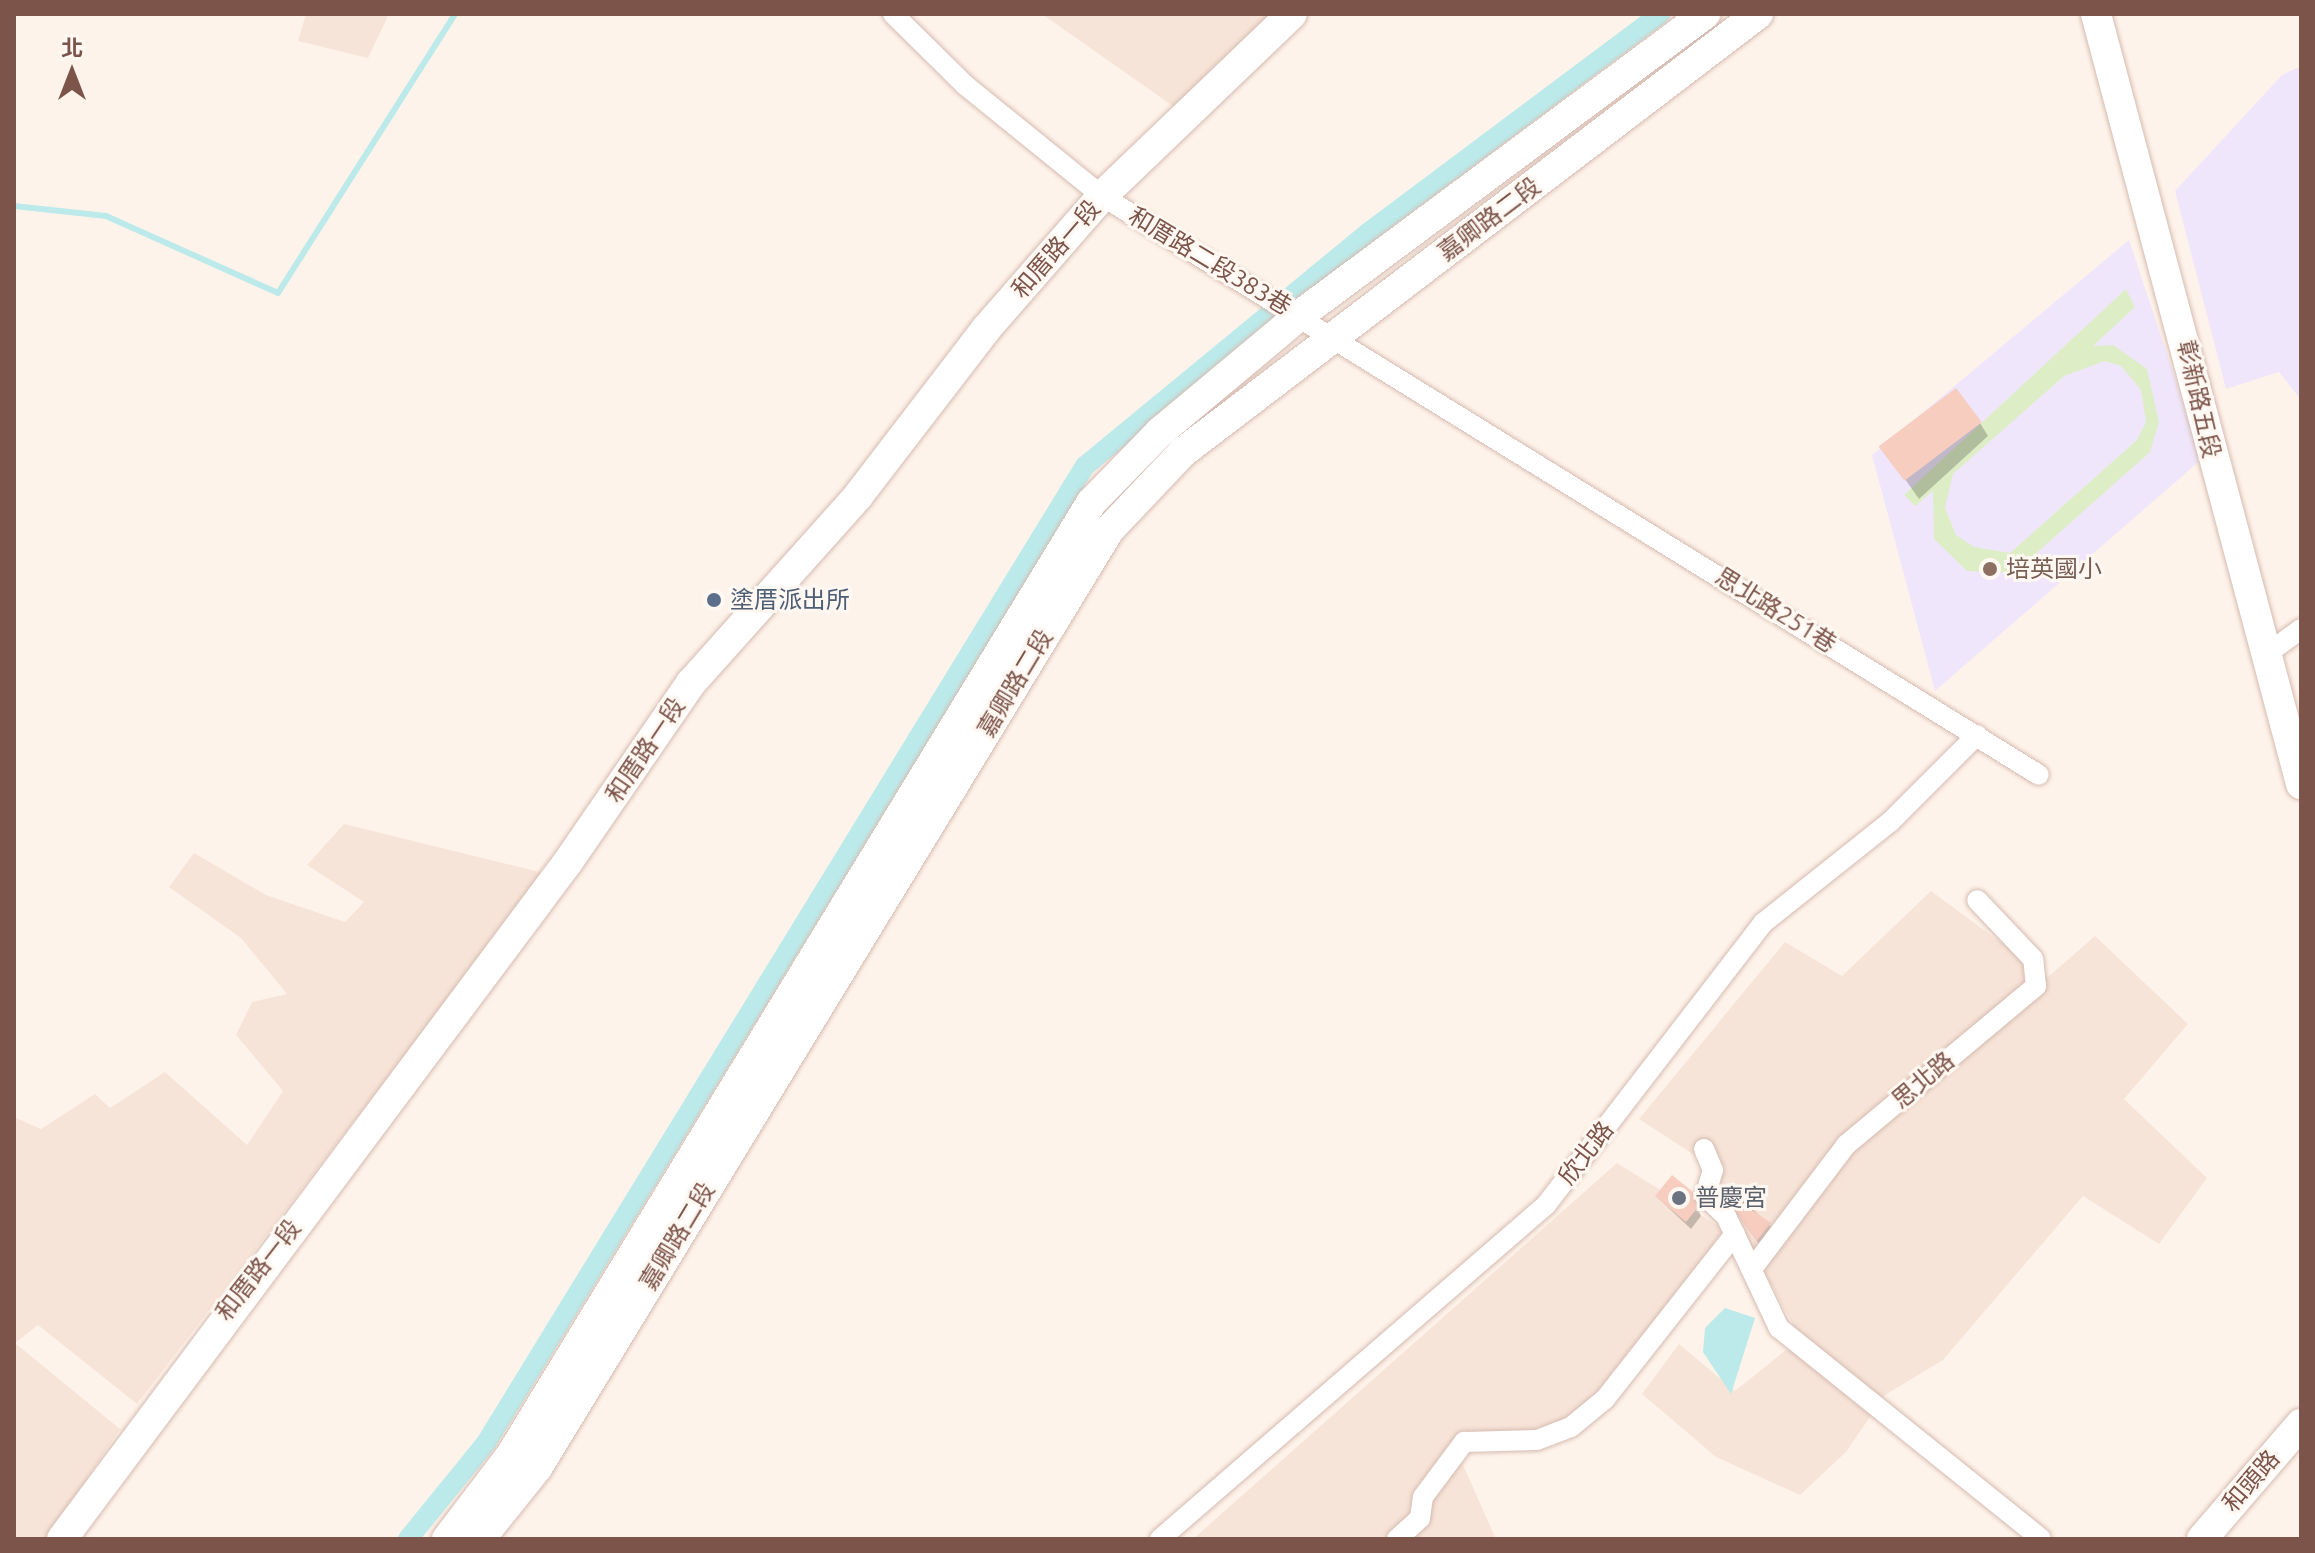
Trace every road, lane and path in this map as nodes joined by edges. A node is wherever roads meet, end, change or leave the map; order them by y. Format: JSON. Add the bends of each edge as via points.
{"nodes":[{"id":1,"x":893,"y":14,"type":"edge"},
{"id":2,"x":1292,"y":14,"type":"edge"},
{"id":3,"x":1705,"y":14,"type":"edge"},
{"id":4,"x":1758,"y":14,"type":"edge"},
{"id":5,"x":2096,"y":14,"type":"edge"},
{"id":6,"x":1102,"y":196,"type":"junction"},
{"id":7,"x":1293,"y":311,"type":"junction"},
{"id":8,"x":1335,"y":336,"type":"junction"},
{"id":9,"x":1513,"y":445,"type":"joint"},
{"id":10,"x":2301,"y":629,"type":"edge"},
{"id":11,"x":2264,"y":656,"type":"junction"},
{"id":12,"x":1977,"y":735,"type":"junction"},
{"id":13,"x":2039,"y":775,"type":"dead end"},
{"id":14,"x":2301,"y":784,"type":"edge"},
{"id":15,"x":1977,"y":900,"type":"dead end"},
{"id":16,"x":1704,"y":1149,"type":"dead end"},
{"id":17,"x":1735,"y":1234,"type":"junction"},
{"id":18,"x":1752,"y":1269,"type":"junction"},
{"id":19,"x":2301,"y":1424,"type":"edge"},
{"id":20,"x":62,"y":1539,"type":"edge"},
{"id":21,"x":447,"y":1539,"type":"edge"},
{"id":22,"x":480,"y":1539,"type":"edge"},
{"id":23,"x":1160,"y":1539,"type":"edge"},
{"id":24,"x":1397,"y":1539,"type":"edge"},
{"id":25,"x":2041,"y":1539,"type":"edge"},
{"id":26,"x":2202,"y":1539,"type":"edge"}],
"edges":[{"from":1,"to":6,"type":"street","name":"和厝路二段383巷","via":[[965,85]]},
{"from":2,"to":6,"type":"street","name":"和厝路一段"},
{"from":3,"to":7,"type":"street","name":"嘉卿路二段"},
{"from":4,"to":8,"type":"street","name":"嘉卿路二段"},
{"from":5,"to":11,"type":"street","name":"彰新路五段"},
{"from":6,"to":7,"type":"street","name":"和厝路二段383巷"},
{"from":6,"to":20,"type":"street","name":"和厝路一段","via":[[986,329],[858,496],[691,683],[568,862]]},
{"from":7,"to":8,"type":"street","name":"和厝路二段383巷"},
{"from":7,"to":21,"type":"street","name":"嘉卿路二段","via":[[1091,503],[511,1455]]},
{"from":8,"to":9,"type":"street","name":"和厝路二段383巷"},
{"from":8,"to":22,"type":"street","name":"嘉卿路二段","via":[[1183,452],[1109,530],[537,1468]]},
{"from":9,"to":12,"type":"street","name":"思北路251巷"},
{"from":10,"to":11,"type":"street"},
{"from":11,"to":14,"type":"street","name":"彰新路五段"},
{"from":12,"to":13,"type":"street","name":"思北路251巷"},
{"from":12,"to":23,"type":"street","name":"欣北路","via":[[1890,822],[1763,923],[1546,1205]]},
{"from":15,"to":18,"type":"street","name":"思北路","via":[[2033,959],[2036,986],[1846,1145]]},
{"from":16,"to":17,"type":"street","via":[[1713,1170],[1705,1196]]},
{"from":17,"to":18,"type":"street"},
{"from":17,"to":24,"type":"street","via":[[1605,1399],[1571,1427],[1537,1440],[1464,1442],[1423,1497],[1420,1518]]},
{"from":18,"to":25,"type":"street","via":[[1779,1328]]},
{"from":19,"to":26,"type":"street","name":"和頭路"}]}
